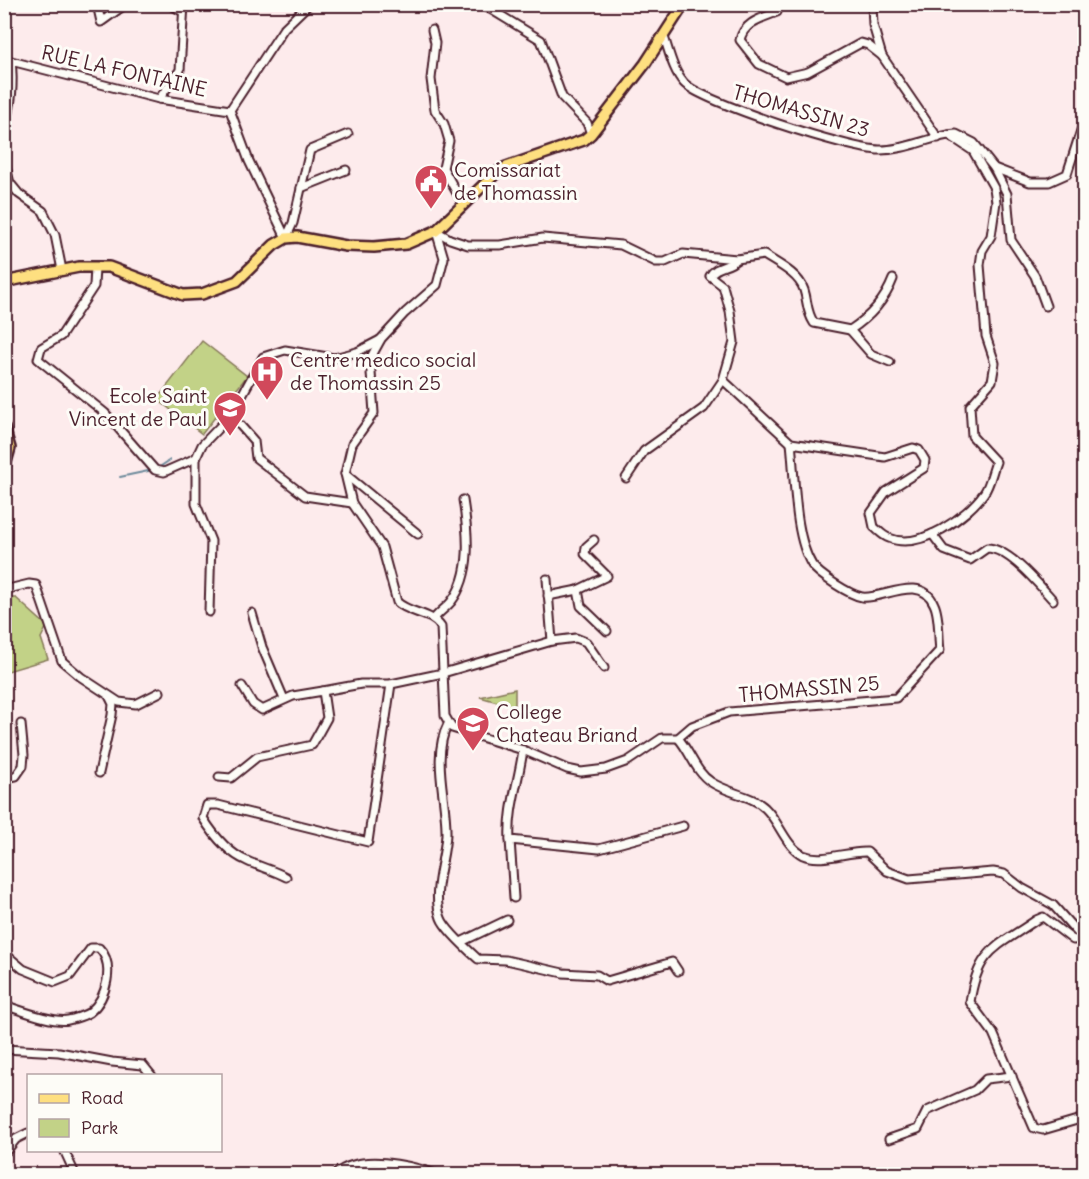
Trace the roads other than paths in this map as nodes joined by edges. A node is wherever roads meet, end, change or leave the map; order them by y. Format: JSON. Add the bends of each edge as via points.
{"nodes":[{"id":1,"x":97,"y":4,"type":"edge"},
{"id":2,"x":126,"y":4,"type":"edge"},
{"id":3,"x":170,"y":4,"type":"edge"},
{"id":4,"x":309,"y":4,"type":"edge"},
{"id":5,"x":482,"y":4,"type":"edge"},
{"id":6,"x":684,"y":4,"type":"edge"},
{"id":7,"x":872,"y":4,"type":"edge"},
{"id":8,"x":183,"y":8,"type":"edge"},
{"id":9,"x":777,"y":12,"type":"dead end"},
{"id":10,"x":432,"y":30,"type":"dead end"},
{"id":11,"x":664,"y":37,"type":"junction"},
{"id":12,"x":882,"y":56,"type":"junction"},
{"id":13,"x":8,"y":60,"type":"edge"},
{"id":14,"x":159,"y":99,"type":"junction"},
{"id":15,"x":230,"y":110,"type":"junction"},
{"id":16,"x":1084,"y":121,"type":"edge"},
{"id":17,"x":4,"y":132,"type":"edge"},
{"id":18,"x":348,"y":134,"type":"dead end"},
{"id":19,"x":591,"y":134,"type":"junction"},
{"id":20,"x":949,"y":135,"type":"junction"},
{"id":21,"x":938,"y":138,"type":"junction"},
{"id":22,"x":952,"y":146,"type":"dead end"},
{"id":23,"x":4,"y":159,"type":"edge"},
{"id":24,"x":994,"y":168,"type":"junction"},
{"id":25,"x":346,"y":170,"type":"dead end"},
{"id":26,"x":301,"y":188,"type":"junction"},
{"id":27,"x":463,"y":204,"type":"junction"},
{"id":28,"x":436,"y":231,"type":"junction"},
{"id":29,"x":286,"y":238,"type":"junction"},
{"id":30,"x":737,"y":259,"type":"junction"},
{"id":31,"x":95,"y":267,"type":"junction"},
{"id":32,"x":62,"y":270,"type":"junction"},
{"id":33,"x":893,"y":279,"type":"dead end"},
{"id":34,"x":4,"y":282,"type":"edge"},
{"id":35,"x":1046,"y":306,"type":"dead end"},
{"id":36,"x":850,"y":330,"type":"junction"},
{"id":37,"x":381,"y":339,"type":"junction"},
{"id":38,"x":890,"y":362,"type":"dead end"},
{"id":39,"x":723,"y":380,"type":"junction"},
{"id":40,"x":231,"y":415,"type":"junction"},
{"id":41,"x":4,"y":428,"type":"edge"},
{"id":42,"x":791,"y":443,"type":"junction"},
{"id":43,"x":196,"y":458,"type":"junction"},
{"id":44,"x":4,"y":469,"type":"edge"},
{"id":45,"x":345,"y":474,"type":"junction"},
{"id":46,"x":626,"y":478,"type":"dead end"},
{"id":47,"x":463,"y":500,"type":"dead end"},
{"id":48,"x":352,"y":503,"type":"junction"},
{"id":49,"x":418,"y":534,"type":"dead end"},
{"id":50,"x":932,"y":534,"type":"junction"},
{"id":51,"x":594,"y":540,"type":"dead end"},
{"id":52,"x":547,"y":579,"type":"dead end"},
{"id":53,"x":4,"y":590,"type":"edge"},
{"id":54,"x":578,"y":590,"type":"junction"},
{"id":55,"x":548,"y":596,"type":"junction"},
{"id":56,"x":1053,"y":600,"type":"dead end"},
{"id":57,"x":209,"y":612,"type":"dead end"},
{"id":58,"x":252,"y":614,"type":"dead end"},
{"id":59,"x":434,"y":619,"type":"junction"},
{"id":60,"x":608,"y":631,"type":"dead end"},
{"id":61,"x":552,"y":641,"type":"junction"},
{"id":62,"x":604,"y":668,"type":"dead end"},
{"id":63,"x":443,"y":673,"type":"junction"},
{"id":64,"x":391,"y":684,"type":"junction"},
{"id":65,"x":242,"y":686,"type":"dead end"},
{"id":66,"x":323,"y":691,"type":"junction"},
{"id":67,"x":160,"y":692,"type":"dead end"},
{"id":68,"x":108,"y":694,"type":"junction"},
{"id":69,"x":284,"y":699,"type":"junction"},
{"id":70,"x":21,"y":724,"type":"dead end"},
{"id":71,"x":448,"y":724,"type":"junction"},
{"id":72,"x":678,"y":738,"type":"junction"},
{"id":73,"x":524,"y":750,"type":"junction"},
{"id":74,"x":99,"y":773,"type":"dead end"},
{"id":75,"x":219,"y":777,"type":"dead end"},
{"id":76,"x":4,"y":778,"type":"edge"},
{"id":77,"x":682,"y":826,"type":"dead end"},
{"id":78,"x":510,"y":840,"type":"junction"},
{"id":79,"x":286,"y":877,"type":"dead end"},
{"id":80,"x":514,"y":898,"type":"dead end"},
{"id":81,"x":507,"y":920,"type":"dead end"},
{"id":82,"x":1084,"y":939,"type":"edge"},
{"id":83,"x":460,"y":942,"type":"junction"},
{"id":84,"x":4,"y":953,"type":"edge"},
{"id":85,"x":678,"y":970,"type":"dead end"},
{"id":86,"x":4,"y":1005,"type":"edge"},
{"id":87,"x":4,"y":1049,"type":"edge"},
{"id":88,"x":150,"y":1074,"type":"edge"},
{"id":89,"x":1012,"y":1076,"type":"junction"},
{"id":90,"x":1084,"y":1118,"type":"edge"},
{"id":91,"x":27,"y":1133,"type":"edge"},
{"id":92,"x":889,"y":1139,"type":"dead end"},
{"id":93,"x":65,"y":1152,"type":"edge"},
{"id":94,"x":4,"y":1154,"type":"edge"},
{"id":95,"x":75,"y":1174,"type":"edge"},
{"id":96,"x":336,"y":1174,"type":"edge"},
{"id":97,"x":436,"y":1174,"type":"edge"}],
"edges":[{"from":1,"to":2,"type":"street","via":[[101,22]]},
{"from":3,"to":8,"type":"street"},
{"from":4,"to":15,"type":"street","via":[[284,28]]},
{"from":5,"to":19,"type":"street","via":[[541,40],[562,97],[587,123]]},
{"from":6,"to":11,"type":"main road"},
{"from":7,"to":12,"type":"street"},
{"from":8,"to":14,"type":"street","via":[[180,70]]},
{"from":9,"to":12,"type":"street","via":[[753,22],[742,31],[740,40],[759,64],[786,77],[808,72],[861,44]]},
{"from":10,"to":27,"type":"street","via":[[435,110],[449,141],[443,168]]},
{"from":11,"to":19,"type":"main road"},
{"from":11,"to":21,"type":"street","name":"THOMASSIN 23","via":[[684,83],[720,104],[879,151]]},
{"from":12,"to":21,"type":"street"},
{"from":13,"to":14,"type":"street","name":"RUE LA FONTAINE"},
{"from":13,"to":17,"type":"street","via":[[11,107]]},
{"from":14,"to":15,"type":"street","name":"RUE LA FONTAINE"},
{"from":15,"to":29,"type":"street"},
{"from":16,"to":24,"type":"street","via":[[1067,174],[1049,182],[1030,182]]},
{"from":18,"to":26,"type":"street","via":[[312,148]]},
{"from":19,"to":27,"type":"main road","via":[[584,140],[506,167]]},
{"from":20,"to":21,"type":"street","name":"THOMASSIN 23"},
{"from":20,"to":22,"type":"street"},
{"from":20,"to":24,"type":"street","via":[[974,142]]},
{"from":20,"to":50,"type":"street","via":[[973,151],[994,188],[992,236],[980,255],[986,336],[995,363],[992,381],[970,406],[972,436],[996,462],[986,492],[959,521]]},
{"from":23,"to":32,"type":"street","via":[[10,183],[43,212],[55,235]]},
{"from":24,"to":35,"type":"street","via":[[1007,194],[1011,240],[1035,276]]},
{"from":25,"to":26,"type":"street"},
{"from":26,"to":29,"type":"street"},
{"from":27,"to":28,"type":"main road"},
{"from":28,"to":29,"type":"main road","via":[[406,244],[374,247]]},
{"from":28,"to":30,"type":"street","via":[[468,245],[543,238],[621,245],[656,262],[683,254]]},
{"from":28,"to":37,"type":"street","via":[[444,258],[437,285]]},
{"from":29,"to":31,"type":"main road","via":[[237,281],[202,294],[183,295],[109,267]]},
{"from":30,"to":36,"type":"street","via":[[764,255],[790,272],[804,289],[807,311],[814,322]]},
{"from":30,"to":39,"type":"street","via":[[710,276],[723,286],[734,342]]},
{"from":31,"to":32,"type":"main road"},
{"from":31,"to":43,"type":"street","via":[[94,286],[61,336],[41,348],[38,359],[105,413],[155,470],[164,472]]},
{"from":32,"to":34,"type":"main road"},
{"from":33,"to":36,"type":"street","via":[[887,295],[864,321]]},
{"from":36,"to":38,"type":"street","via":[[871,354]]},
{"from":37,"to":40,"type":"street","via":[[357,352],[334,358],[285,350],[262,357]]},
{"from":37,"to":45,"type":"street","via":[[370,358],[374,413],[352,444]]},
{"from":39,"to":42,"type":"street"},
{"from":39,"to":46,"type":"street","via":[[704,408],[644,451]]},
{"from":40,"to":43,"type":"street","via":[[202,445]]},
{"from":40,"to":48,"type":"street","via":[[254,441],[256,458],[305,496]]},
{"from":41,"to":44,"type":"main road","via":[[10,448]]},
{"from":42,"to":50,"type":"street","via":[[885,457],[913,448],[919,450],[925,460],[924,468],[886,492],[871,513],[872,520],[874,527],[888,538],[901,540]]},
{"from":42,"to":72,"type":"street","name":"THOMASSIN 25","via":[[801,532],[819,575],[863,597],[905,588],[925,593],[934,604],[940,650],[896,698],[729,712],[692,726]]},
{"from":43,"to":57,"type":"street","via":[[196,504],[211,542]]},
{"from":45,"to":48,"type":"street"},
{"from":45,"to":49,"type":"street"},
{"from":47,"to":59,"type":"street","via":[[466,561],[453,600]]},
{"from":48,"to":59,"type":"street","via":[[382,547],[397,602]]},
{"from":50,"to":56,"type":"street","via":[[944,550],[969,560],[987,548],[997,550],[1026,570]]},
{"from":51,"to":54,"type":"street","via":[[585,554],[607,576]]},
{"from":52,"to":55,"type":"street"},
{"from":53,"to":68,"type":"street","via":[[36,585],[62,661]]},
{"from":54,"to":55,"type":"street"},
{"from":54,"to":60,"type":"street","via":[[581,606]]},
{"from":55,"to":61,"type":"street"},
{"from":58,"to":69,"type":"street"},
{"from":59,"to":63,"type":"street","via":[[441,627]]},
{"from":61,"to":62,"type":"street","via":[[581,639]]},
{"from":61,"to":63,"type":"street"},
{"from":63,"to":64,"type":"street"},
{"from":63,"to":71,"type":"street"},
{"from":64,"to":66,"type":"street","via":[[361,684]]},
{"from":64,"to":79,"type":"street","via":[[368,843],[218,805],[207,805],[203,810],[203,818],[213,834],[228,848],[248,862]]},
{"from":65,"to":69,"type":"street","via":[[253,704],[262,710]]},
{"from":66,"to":69,"type":"street"},
{"from":66,"to":75,"type":"street","via":[[327,718],[312,745],[268,753],[247,763],[231,778]]},
{"from":67,"to":68,"type":"street","via":[[136,704],[119,702]]},
{"from":68,"to":74,"type":"street","via":[[113,704],[112,715]]},
{"from":70,"to":76,"type":"street","via":[[22,766],[16,776]]},
{"from":71,"to":73,"type":"street","name":"THOMASSIN 25","via":[[464,734]]},
{"from":71,"to":83,"type":"street","via":[[443,735],[441,788],[446,834],[438,892],[441,918]]},
{"from":72,"to":73,"type":"street","name":"THOMASSIN 25","via":[[662,738],[628,761],[606,769],[581,772]]},
{"from":72,"to":82,"type":"street","via":[[705,778],[764,806],[791,845],[804,855],[818,858],[867,852],[887,871],[909,879],[1004,874],[1053,905]]},
{"from":73,"to":78,"type":"street","via":[[509,819]]},
{"from":77,"to":78,"type":"street","via":[[599,849]]},
{"from":78,"to":80,"type":"street"},
{"from":81,"to":83,"type":"street"},
{"from":82,"to":89,"type":"street","via":[[1073,940],[1043,917],[993,947],[981,962],[970,1002],[993,1033]]},
{"from":83,"to":85,"type":"street","via":[[478,959],[597,975],[607,981],[672,962]]},
{"from":84,"to":86,"type":"street","via":[[23,969],[55,982],[70,976],[91,948],[99,948],[109,972],[102,995],[90,1012],[66,1021]]},
{"from":87,"to":88,"type":"street","via":[[59,1052],[143,1065]]},
{"from":89,"to":90,"type":"street","via":[[1037,1130]]},
{"from":89,"to":92,"type":"street","via":[[986,1079],[975,1090],[927,1110],[918,1129]]},
{"from":91,"to":94,"type":"street"},
{"from":93,"to":95,"type":"street"},
{"from":96,"to":97,"type":"street","via":[[343,1168],[381,1164]]}]}
